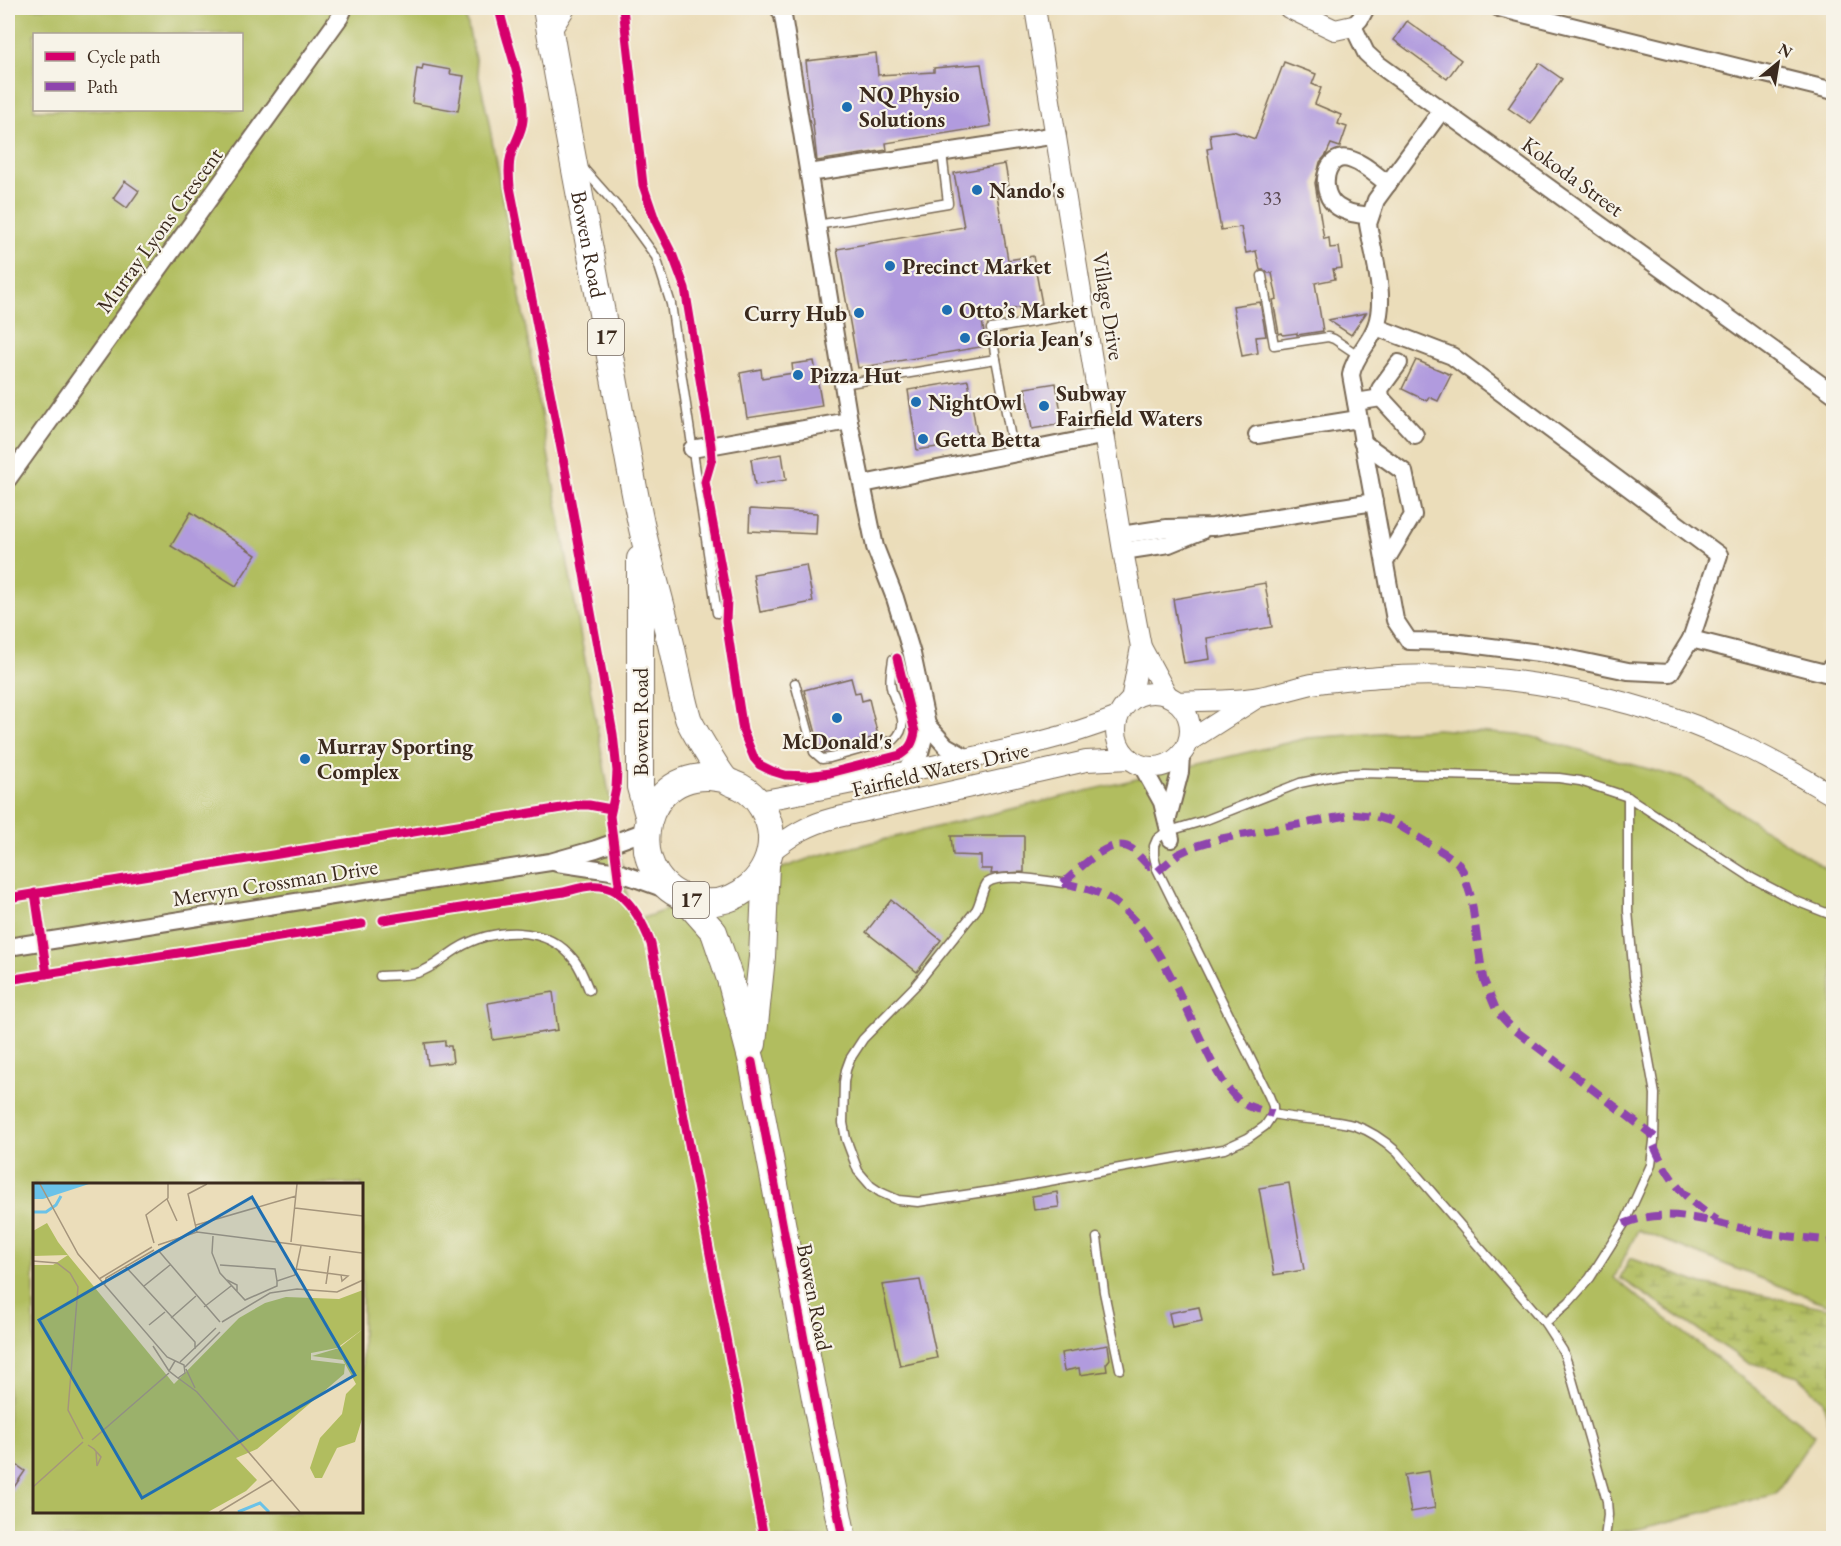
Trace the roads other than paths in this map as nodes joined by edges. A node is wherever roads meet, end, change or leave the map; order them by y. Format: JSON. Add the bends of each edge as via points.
{"nodes":[{"id":1,"x":344,"y":8,"type":"edge"},
{"id":2,"x":565,"y":8,"type":"edge"},
{"id":3,"x":1035,"y":8,"type":"edge"},
{"id":4,"x":1289,"y":8,"type":"edge"},
{"id":5,"x":1366,"y":8,"type":"edge"},
{"id":6,"x":1499,"y":8,"type":"edge"},
{"id":7,"x":783,"y":10,"type":"edge"},
{"id":8,"x":548,"y":20,"type":"edge"},
{"id":9,"x":1353,"y":26,"type":"junction"},
{"id":10,"x":1833,"y":91,"type":"edge"},
{"id":11,"x":1442,"y":110,"type":"junction"},
{"id":12,"x":1057,"y":135,"type":"junction"},
{"id":13,"x":942,"y":153,"type":"junction"},
{"id":14,"x":574,"y":158,"type":"junction"},
{"id":15,"x":809,"y":173,"type":"junction"},
{"id":16,"x":1388,"y":184,"type":"junction"},
{"id":17,"x":1370,"y":216,"type":"junction"},
{"id":18,"x":817,"y":225,"type":"junction"},
{"id":19,"x":1262,"y":276,"type":"dead end"},
{"id":20,"x":1086,"y":313,"type":"junction"},
{"id":21,"x":1376,"y":327,"type":"junction"},
{"id":22,"x":1358,"y":355,"type":"junction"},
{"id":23,"x":996,"y":359,"type":"junction"},
{"id":24,"x":1399,"y":363,"type":"dead end"},
{"id":25,"x":843,"y":384,"type":"junction"},
{"id":26,"x":1833,"y":394,"type":"edge"},
{"id":27,"x":1382,"y":398,"type":"junction"},
{"id":28,"x":1356,"y":402,"type":"junction"},
{"id":29,"x":1358,"y":419,"type":"junction"},
{"id":30,"x":849,"y":421,"type":"junction"},
{"id":31,"x":1106,"y":435,"type":"junction"},
{"id":32,"x":1257,"y":435,"type":"dead end"},
{"id":33,"x":1415,"y":435,"type":"dead end"},
{"id":34,"x":1362,"y":442,"type":"junction"},
{"id":35,"x":692,"y":449,"type":"junction"},
{"id":36,"x":1014,"y":454,"type":"junction"},
{"id":37,"x":8,"y":479,"type":"edge"},
{"id":38,"x":863,"y":484,"type":"junction"},
{"id":39,"x":1374,"y":502,"type":"junction"},
{"id":40,"x":639,"y":517,"type":"junction"},
{"id":41,"x":1122,"y":543,"type":"junction"},
{"id":42,"x":1385,"y":562,"type":"junction"},
{"id":43,"x":717,"y":613,"type":"dead end"},
{"id":44,"x":1691,"y":639,"type":"junction"},
{"id":45,"x":1141,"y":647,"type":"junction"},
{"id":46,"x":893,"y":659,"type":"dead end"},
{"id":47,"x":1833,"y":664,"type":"edge"},
{"id":48,"x":795,"y":683,"type":"dead end"},
{"id":49,"x":1257,"y":698,"type":"junction"},
{"id":50,"x":1172,"y":699,"type":"junction"},
{"id":51,"x":1131,"y":700,"type":"junction"},
{"id":52,"x":1118,"y":717,"type":"junction"},
{"id":53,"x":927,"y":725,"type":"junction"},
{"id":54,"x":1185,"y":748,"type":"junction"},
{"id":55,"x":969,"y":759,"type":"junction"},
{"id":56,"x":1136,"y":762,"type":"junction"},
{"id":57,"x":904,"y":772,"type":"junction"},
{"id":58,"x":725,"y":779,"type":"junction"},
{"id":59,"x":1833,"y":796,"type":"edge"},
{"id":60,"x":1628,"y":797,"type":"junction"},
{"id":61,"x":758,"y":801,"type":"junction"},
{"id":62,"x":647,"y":825,"type":"junction"},
{"id":63,"x":1170,"y":830,"type":"junction"},
{"id":64,"x":768,"y":859,"type":"junction"},
{"id":65,"x":550,"y":862,"type":"junction"},
{"id":66,"x":1064,"y":883,"type":"dead end"},
{"id":67,"x":677,"y":894,"type":"junction"},
{"id":68,"x":1833,"y":916,"type":"edge"},
{"id":69,"x":8,"y":947,"type":"edge"},
{"id":70,"x":380,"y":976,"type":"dead end"},
{"id":71,"x":589,"y":990,"type":"dead end"},
{"id":72,"x":752,"y":1062,"type":"junction"},
{"id":73,"x":1273,"y":1114,"type":"junction"},
{"id":74,"x":1097,"y":1239,"type":"dead end"},
{"id":75,"x":1545,"y":1323,"type":"junction"},
{"id":76,"x":1120,"y":1369,"type":"dead end"},
{"id":77,"x":843,"y":1539,"type":"edge"},
{"id":78,"x":1605,"y":1539,"type":"edge"}],
"edges":[{"from":1,"to":37,"type":"street","name":"Murray Lyons Crescent"},
{"from":2,"to":8,"type":"street"},
{"from":3,"to":12,"type":"street","name":"Village Drive"},
{"from":4,"to":9,"type":"street","via":[[1335,30]]},
{"from":5,"to":9,"type":"street"},
{"from":6,"to":10,"type":"street"},
{"from":7,"to":15,"type":"street"},
{"from":8,"to":14,"type":"main road","name":"Bowen Road","number":"17"},
{"from":9,"to":11,"type":"street","name":"Kokoda Street","via":[[1366,54]]},
{"from":11,"to":16,"type":"street"},
{"from":11,"to":26,"type":"street","name":"Kokoda Street"},
{"from":12,"to":13,"type":"street"},
{"from":12,"to":20,"type":"street","name":"Village Drive"},
{"from":13,"to":15,"type":"street"},
{"from":13,"to":18,"type":"lane","via":[[948,203]]},
{"from":14,"to":35,"type":"lane","via":[[656,257],[671,304]]},
{"from":14,"to":40,"type":"main road","name":"Bowen Road","number":"17"},
{"from":15,"to":18,"type":"street"},
{"from":16,"to":17,"type":"street"},
{"from":16,"to":17,"type":"street","via":[[1352,159],[1337,161],[1326,173],[1332,202],[1352,214]]},
{"from":17,"to":21,"type":"street","via":[[1368,225],[1381,301]]},
{"from":18,"to":25,"type":"street"},
{"from":19,"to":22,"type":"lane","via":[[1274,345],[1328,337]]},
{"from":20,"to":23,"type":"lane","via":[[991,329]]},
{"from":20,"to":31,"type":"street","name":"Village Drive"},
{"from":21,"to":22,"type":"street"},
{"from":21,"to":44,"type":"street","via":[[1452,356],[1719,555]]},
{"from":22,"to":28,"type":"street","via":[[1351,375]]},
{"from":23,"to":25,"type":"lane"},
{"from":23,"to":36,"type":"lane"},
{"from":24,"to":27,"type":"street","via":[[1380,389]]},
{"from":25,"to":30,"type":"street"},
{"from":27,"to":28,"type":"street"},
{"from":27,"to":33,"type":"street"},
{"from":28,"to":29,"type":"street"},
{"from":29,"to":32,"type":"street"},
{"from":29,"to":34,"type":"street"},
{"from":30,"to":35,"type":"street"},
{"from":30,"to":38,"type":"street"},
{"from":31,"to":36,"type":"street"},
{"from":31,"to":41,"type":"street","name":"Village Drive"},
{"from":34,"to":39,"type":"street"},
{"from":34,"to":42,"type":"street","via":[[1404,472],[1413,515]]},
{"from":35,"to":43,"type":"lane"},
{"from":36,"to":38,"type":"street"},
{"from":38,"to":53,"type":"street","via":[[875,547],[909,643]]},
{"from":39,"to":41,"type":"street","via":[[1213,527],[1169,544]]},
{"from":39,"to":42,"type":"street"},
{"from":40,"to":58,"type":"main road","name":"Bowen Road","number":"17","via":[[688,721]]},
{"from":40,"to":62,"type":"main road","name":"Bowen Road","number":"17","via":[[640,788]]},
{"from":41,"to":45,"type":"street","name":"Village Drive"},
{"from":42,"to":44,"type":"street","via":[[1395,620],[1409,640],[1453,642],[1547,654],[1628,671],[1670,673]]},
{"from":44,"to":47,"type":"street","via":[[1825,673]]},
{"from":45,"to":50,"type":"street","name":"Village Drive"},
{"from":45,"to":51,"type":"street","name":"Village Drive"},
{"from":46,"to":48,"type":"lane","via":[[890,683],[902,721],[901,733],[894,740],[826,759],[812,749]]},
{"from":49,"to":50,"type":"street"},
{"from":49,"to":54,"type":"street"},
{"from":49,"to":59,"type":"street","via":[[1314,684],[1382,677],[1452,676],[1527,683],[1600,696],[1664,714],[1733,741]]},
{"from":50,"to":51,"type":"street","via":[[1155,693]]},
{"from":50,"to":54,"type":"street","via":[[1185,710],[1189,720]]},
{"from":51,"to":52,"type":"street"},
{"from":52,"to":55,"type":"street","name":"Fairfield Waters Drive","via":[[1085,730]]},
{"from":52,"to":56,"type":"street","via":[[1117,740],[1122,751]]},
{"from":53,"to":55,"type":"street","via":[[946,746]]},
{"from":53,"to":57,"type":"street","via":[[920,753]]},
{"from":54,"to":56,"type":"street","via":[[1173,762],[1163,766]]},
{"from":54,"to":63,"type":"street"},
{"from":55,"to":57,"type":"street","name":"Fairfield Waters Drive"},
{"from":56,"to":63,"type":"street","via":[[1162,802]]},
{"from":56,"to":64,"type":"street","name":"Fairfield Waters Drive","via":[[1086,761],[834,818],[791,836]]},
{"from":57,"to":61,"type":"street","name":"Fairfield Waters Drive"},
{"from":58,"to":61,"type":"main road","name":"Bowen Road","number":"17"},
{"from":58,"to":62,"type":"main road","name":"Bowen Road","via":[[688,780],[671,789],[658,802]]},
{"from":60,"to":63,"type":"lane","via":[[1559,778],[1343,774],[1300,783]]},
{"from":60,"to":68,"type":"lane","via":[[1752,878]]},
{"from":60,"to":75,"type":"lane","via":[[1628,911],[1634,977],[1655,1094],[1651,1165],[1624,1224],[1590,1278]]},
{"from":61,"to":64,"type":"main road","name":"Bowen Road","number":"17","via":[[771,834]]},
{"from":62,"to":65,"type":"street","name":"Mervyn Crossman Drive","via":[[596,849]]},
{"from":62,"to":67,"type":"main road","name":"Bowen Road","number":"17","via":[[650,865]]},
{"from":63,"to":73,"type":"lane","via":[[1154,846],[1157,869],[1264,1085]]},
{"from":64,"to":67,"type":"main road","number":"17","via":[[758,879],[731,898],[707,902]]},
{"from":64,"to":72,"type":"main road","name":"Bowen Road","number":"17"},
{"from":65,"to":67,"type":"street","name":"Mervyn Crossman Drive","via":[[618,872]]},
{"from":65,"to":69,"type":"street","name":"Mervyn Crossman Drive"},
{"from":66,"to":73,"type":"lane","via":[[1005,878],[987,883],[976,910],[915,986],[856,1048],[846,1070],[843,1123],[851,1156],[864,1179],[888,1197],[908,1202],[1011,1188],[1224,1149],[1257,1133]]},
{"from":67,"to":72,"type":"main road","name":"Bowen Road","number":"17","via":[[714,932]]},
{"from":70,"to":71,"type":"lane","via":[[416,974],[474,940],[525,933],[552,940],[566,951],[576,962]]},
{"from":72,"to":77,"type":"main road","name":"Bowen Road","number":"17"},
{"from":73,"to":75,"type":"lane","via":[[1344,1122],[1383,1140]]},
{"from":74,"to":76,"type":"lane"},
{"from":75,"to":78,"type":"lane","via":[[1568,1365],[1607,1501]]}]}
